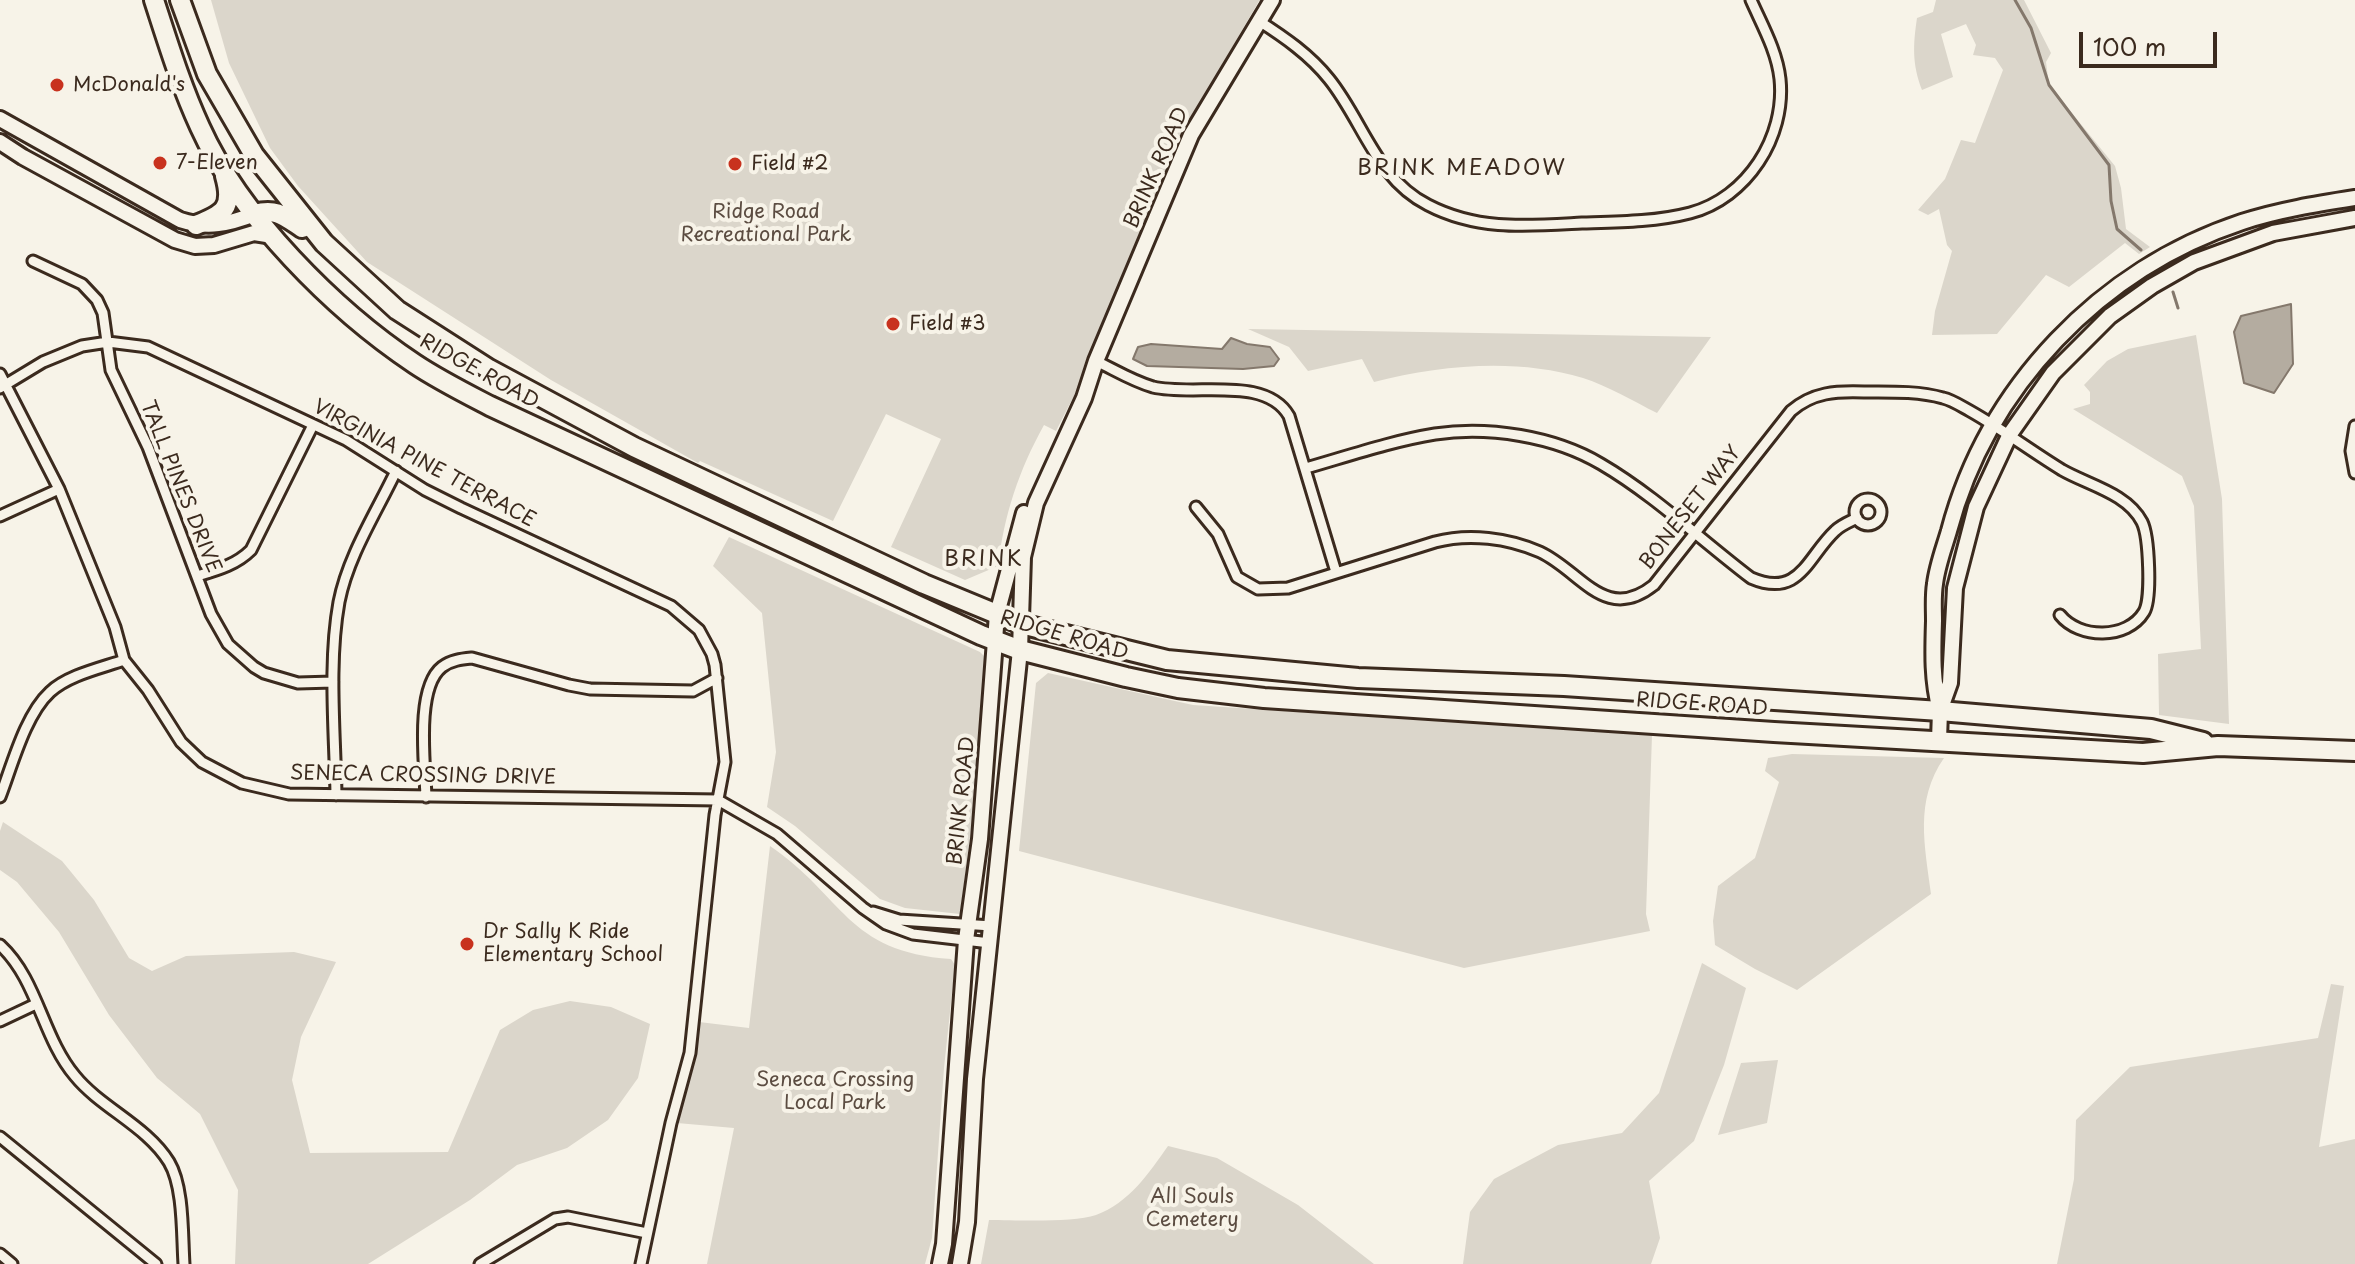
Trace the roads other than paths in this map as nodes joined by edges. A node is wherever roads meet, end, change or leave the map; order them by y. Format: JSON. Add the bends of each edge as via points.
{"nodes":[{"id":1,"x":154,"y":0,"type":"edge"},
{"id":2,"x":180,"y":0,"type":"edge"},
{"id":3,"x":188,"y":0,"type":"edge"},
{"id":4,"x":1272,"y":0,"type":"edge"},
{"id":5,"x":1751,"y":0,"type":"edge"},
{"id":6,"x":1259,"y":21,"type":"junction"},
{"id":7,"x":195,"y":41,"type":"junction"},
{"id":8,"x":0,"y":119,"type":"edge"},
{"id":9,"x":0,"y":142,"type":"edge"},
{"id":10,"x":23,"y":157,"type":"junction"},
{"id":11,"x":222,"y":165,"type":"junction"},
{"id":12,"x":103,"y":177,"type":"junction"},
{"id":13,"x":2355,"y":198,"type":"edge"},
{"id":14,"x":255,"y":214,"type":"junction"},
{"id":15,"x":2355,"y":218,"type":"edge"},
{"id":16,"x":196,"y":225,"type":"junction"},
{"id":17,"x":273,"y":236,"type":"junction"},
{"id":18,"x":324,"y":243,"type":"junction"},
{"id":19,"x":33,"y":261,"type":"dead end"},
{"id":20,"x":108,"y":342,"type":"junction"},
{"id":21,"x":1096,"y":361,"type":"junction"},
{"id":22,"x":0,"y":374,"type":"edge"},
{"id":23,"x":3,"y":386,"type":"edge"},
{"id":24,"x":1992,"y":424,"type":"junction"},
{"id":25,"x":313,"y":425,"type":"junction"},
{"id":26,"x":2355,"y":426,"type":"edge"},
{"id":27,"x":2010,"y":434,"type":"junction"},
{"id":28,"x":1306,"y":468,"type":"junction"},
{"id":29,"x":396,"y":471,"type":"junction"},
{"id":30,"x":2355,"y":473,"type":"edge"},
{"id":31,"x":59,"y":489,"type":"junction"},
{"id":32,"x":1196,"y":507,"type":"dead end"},
{"id":33,"x":0,"y":516,"type":"edge"},
{"id":34,"x":1857,"y":518,"type":"dead end"},
{"id":35,"x":1692,"y":533,"type":"junction"},
{"id":36,"x":1336,"y":572,"type":"junction"},
{"id":37,"x":197,"y":576,"type":"junction"},
{"id":38,"x":997,"y":614,"type":"junction"},
{"id":39,"x":2060,"y":615,"type":"dead end"},
{"id":40,"x":1021,"y":624,"type":"junction"},
{"id":41,"x":995,"y":641,"type":"junction"},
{"id":42,"x":1020,"y":650,"type":"junction"},
{"id":43,"x":124,"y":660,"type":"junction"},
{"id":44,"x":717,"y":678,"type":"junction"},
{"id":45,"x":333,"y":682,"type":"junction"},
{"id":46,"x":1940,"y":711,"type":"junction"},
{"id":47,"x":1939,"y":740,"type":"junction"},
{"id":48,"x":2218,"y":746,"type":"junction"},
{"id":49,"x":2355,"y":751,"type":"edge"},
{"id":50,"x":336,"y":795,"type":"junction"},
{"id":51,"x":0,"y":797,"type":"edge"},
{"id":52,"x":426,"y":797,"type":"junction"},
{"id":53,"x":718,"y":800,"type":"junction"},
{"id":54,"x":863,"y":908,"type":"junction"},
{"id":55,"x":992,"y":926,"type":"junction"},
{"id":56,"x":967,"y":933,"type":"junction"},
{"id":57,"x":990,"y":943,"type":"junction"},
{"id":58,"x":0,"y":945,"type":"edge"},
{"id":59,"x":36,"y":1004,"type":"junction"},
{"id":60,"x":0,"y":1021,"type":"edge"},
{"id":61,"x":0,"y":1137,"type":"edge"},
{"id":62,"x":647,"y":1233,"type":"junction"},
{"id":63,"x":0,"y":1254,"type":"edge"},
{"id":64,"x":12,"y":1264,"type":"edge"},
{"id":65,"x":156,"y":1264,"type":"edge"},
{"id":66,"x":184,"y":1264,"type":"edge"},
{"id":67,"x":480,"y":1264,"type":"edge"},
{"id":68,"x":641,"y":1264,"type":"edge"},
{"id":69,"x":940,"y":1264,"type":"edge"},
{"id":70,"x":960,"y":1264,"type":"edge"}],
"edges":[{"from":1,"to":11,"type":"highway","name":"RIDGE ROAD","via":[[201,130]]},
{"from":2,"to":7,"type":"highway","name":"RIDGE ROAD"},
{"from":3,"to":7,"type":"highway"},
{"from":4,"to":6,"type":"main road","name":"BRINK ROAD"},
{"from":5,"to":6,"type":"street","via":[[1780,79],[1771,140],[1751,174],[1721,200],[1693,213],[1659,220],[1508,227],[1457,219],[1412,196],[1389,175],[1327,76],[1292,42]]},
{"from":6,"to":21,"type":"main road","name":"BRINK ROAD","via":[[1191,135]]},
{"from":7,"to":18,"type":"highway","name":"RIDGE ROAD","via":[[207,74],[254,155]]},
{"from":8,"to":12,"type":"main road"},
{"from":9,"to":10,"type":"main road"},
{"from":10,"to":12,"type":"main road","via":[[90,184]]},
{"from":10,"to":17,"type":"main road","via":[[175,240],[195,246],[254,233]]},
{"from":11,"to":14,"type":"highway","name":"RIDGE ROAD"},
{"from":11,"to":16,"type":"highway","via":[[230,191],[227,206]]},
{"from":12,"to":16,"type":"main road"},
{"from":13,"to":24,"type":"main road","via":[[2239,223],[2145,268],[2053,342]]},
{"from":14,"to":16,"type":"main road","via":[[222,225]]},
{"from":14,"to":17,"type":"highway","name":"RIDGE ROAD"},
{"from":14,"to":18,"type":"highway","via":[[268,210],[284,215]]},
{"from":15,"to":27,"type":"main road","via":[[2226,248],[2152,286],[2080,344]]},
{"from":17,"to":41,"type":"highway","name":"RIDGE ROAD","via":[[327,293],[416,365],[490,406]]},
{"from":18,"to":38,"type":"highway","name":"RIDGE ROAD","via":[[397,310],[489,369],[634,447]]},
{"from":19,"to":20,"type":"street","name":"TALL PINES DRIVE","via":[[90,291],[103,313]]},
{"from":20,"to":23,"type":"street","name":"VIRGINIA PINE TERRACE","via":[[65,352]]},
{"from":20,"to":25,"type":"street","name":"VIRGINIA PINE TERRACE","via":[[162,353]]},
{"from":20,"to":37,"type":"street","name":"TALL PINES DRIVE","via":[[111,370],[148,447]]},
{"from":21,"to":28,"type":"street","via":[[1155,387],[1252,391],[1271,397],[1289,416]]},
{"from":21,"to":38,"type":"main road","name":"BRINK ROAD","via":[[1027,506]]},
{"from":21,"to":40,"type":"main road","name":"BRINK ROAD","via":[[1036,503],[1020,578]]},
{"from":22,"to":23,"type":"street","name":"SENECA CROSSING DRIVE"},
{"from":23,"to":31,"type":"street","name":"SENECA CROSSING DRIVE"},
{"from":24,"to":27,"type":"street","name":"BONESET WAY"},
{"from":24,"to":35,"type":"street","name":"BONESET WAY","via":[[1947,399],[1924,394],[1819,394],[1791,411]]},
{"from":24,"to":46,"type":"main road","via":[[1956,504],[1934,585],[1933,683]]},
{"from":25,"to":29,"type":"street","name":"VIRGINIA PINE TERRACE"},
{"from":25,"to":37,"type":"street","via":[[251,550],[226,567]]},
{"from":26,"to":30,"type":"street"},
{"from":27,"to":39,"type":"street","name":"BONESET WAY","via":[[2126,503],[2144,526],[2144,612],[2124,629],[2109,633],[2069,626]]},
{"from":27,"to":46,"type":"main road","via":[[1976,507],[1955,588],[1950,683]]},
{"from":28,"to":35,"type":"street","via":[[1437,434],[1530,439],[1598,462]]},
{"from":28,"to":36,"type":"street"},
{"from":29,"to":44,"type":"street","name":"VIRGINIA PINE TERRACE","via":[[461,508],[682,613],[707,641]]},
{"from":29,"to":45,"type":"street","via":[[349,568],[335,630]]},
{"from":31,"to":33,"type":"street"},
{"from":31,"to":43,"type":"street","name":"SENECA CROSSING DRIVE"},
{"from":32,"to":36,"type":"street","name":"BONESET WAY","via":[[1218,534],[1237,577],[1258,589],[1288,588]]},
{"from":34,"to":35,"type":"street","via":[[1835,531],[1796,577],[1779,583],[1751,578]]},
{"from":35,"to":36,"type":"street","name":"BONESET WAY","via":[[1654,585],[1629,599],[1592,591],[1540,552],[1478,538],[1445,539]]},
{"from":37,"to":45,"type":"street","name":"TALL PINES DRIVE","via":[[218,629],[254,667],[298,683]]},
{"from":38,"to":40,"type":"highway","name":"RIDGE ROAD"},
{"from":38,"to":41,"type":"main road","name":"BRINK ROAD"},
{"from":40,"to":42,"type":"main road","name":"BRINK ROAD"},
{"from":40,"to":46,"type":"highway","name":"RIDGE ROAD","via":[[1167,660]]},
{"from":41,"to":42,"type":"highway","name":"RIDGE ROAD"},
{"from":41,"to":56,"type":"main road","name":"BRINK ROAD"},
{"from":42,"to":47,"type":"highway","name":"RIDGE ROAD","via":[[1178,688],[1264,698]]},
{"from":42,"to":55,"type":"main road","name":"BRINK ROAD"},
{"from":43,"to":50,"type":"street","name":"SENECA CROSSING DRIVE","via":[[181,742],[202,762],[242,783],[289,794]]},
{"from":43,"to":51,"type":"street","via":[[51,690],[21,742]]},
{"from":44,"to":52,"type":"street","via":[[693,691],[590,689],[472,658],[457,660],[439,670],[424,708]]},
{"from":44,"to":53,"type":"street","name":"VIRGINIA PINE TERRACE","via":[[725,762]]},
{"from":45,"to":50,"type":"street"},
{"from":46,"to":47,"type":"main road"},
{"from":46,"to":48,"type":"highway","name":"RIDGE ROAD","via":[[2151,729]]},
{"from":47,"to":48,"type":"highway","name":"RIDGE ROAD","via":[[2143,753]]},
{"from":48,"to":49,"type":"highway","name":"RIDGE ROAD"},
{"from":50,"to":52,"type":"street","name":"SENECA CROSSING DRIVE"},
{"from":52,"to":53,"type":"street","name":"SENECA CROSSING DRIVE"},
{"from":53,"to":54,"type":"street","name":"SENECA CROSSING DRIVE","via":[[777,834]]},
{"from":53,"to":62,"type":"street","name":"VIRGINIA PINE TERRACE","via":[[690,1053]]},
{"from":54,"to":56,"type":"street","name":"SENECA CROSSING DRIVE"},
{"from":54,"to":56,"type":"street","name":"SENECA CROSSING DRIVE","via":[[913,934]]},
{"from":55,"to":56,"type":"street","name":"SENECA CROSSING DRIVE"},
{"from":55,"to":57,"type":"main road","name":"BRINK ROAD"},
{"from":56,"to":57,"type":"street","name":"SENECA CROSSING DRIVE"},
{"from":56,"to":69,"type":"main road","name":"BRINK ROAD"},
{"from":57,"to":70,"type":"main road","name":"BRINK ROAD"},
{"from":58,"to":59,"type":"street","via":[[11,955]]},
{"from":59,"to":60,"type":"street"},
{"from":59,"to":66,"type":"street","via":[[75,1077],[170,1163],[178,1186]]},
{"from":61,"to":65,"type":"street"},
{"from":62,"to":67,"type":"street","via":[[555,1219]]},
{"from":62,"to":68,"type":"street","name":"VIRGINIA PINE TERRACE"},
{"from":63,"to":64,"type":"street"}]}
